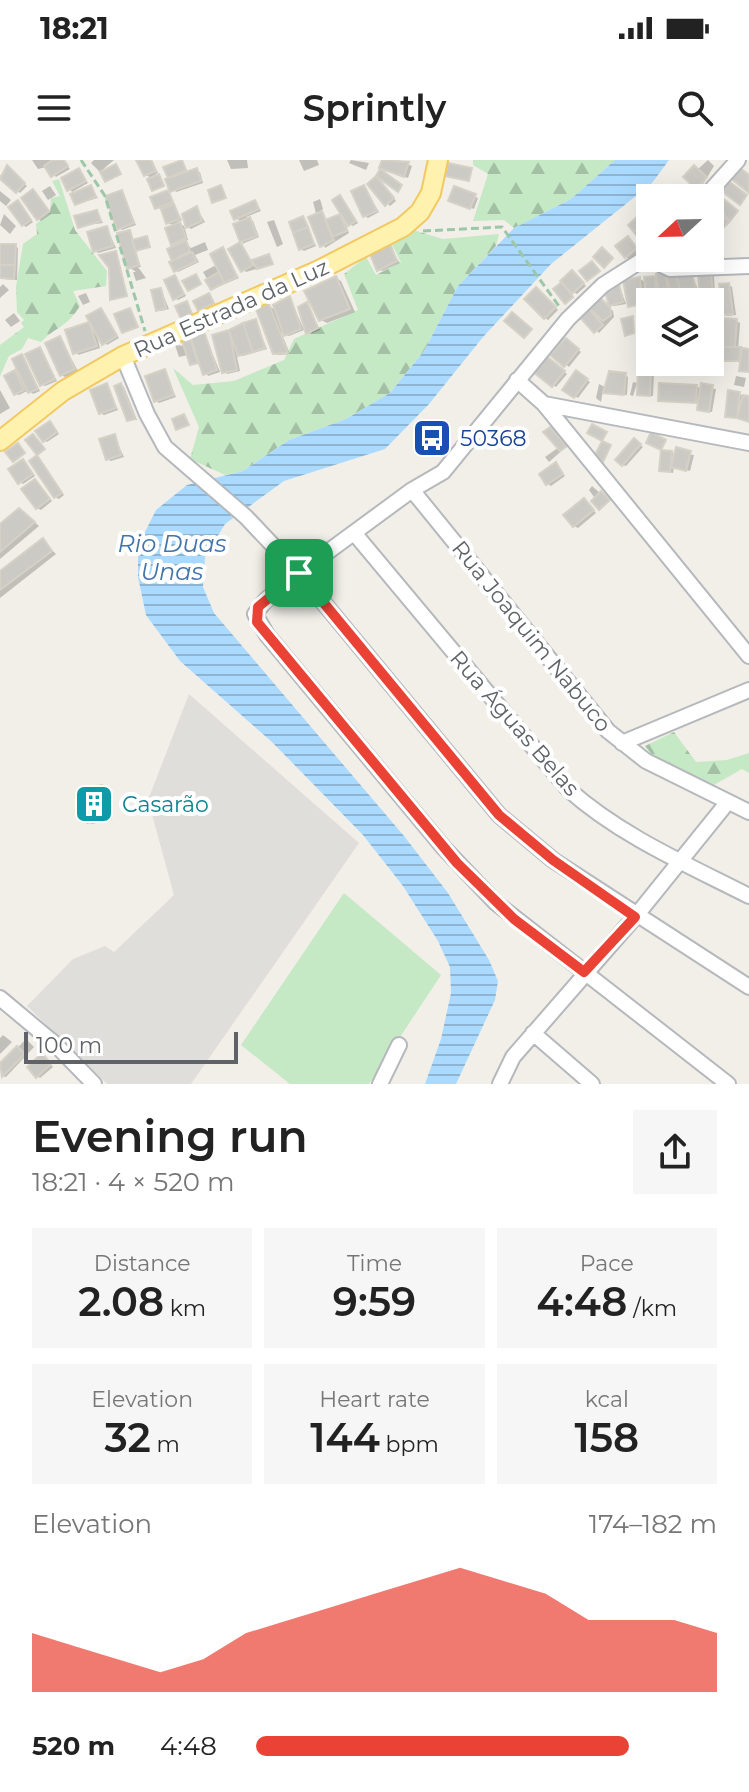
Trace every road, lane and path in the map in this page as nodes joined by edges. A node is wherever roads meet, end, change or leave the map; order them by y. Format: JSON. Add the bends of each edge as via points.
{"nodes":[{"id":1,"x":81,"y":160,"type":"edge"},
{"id":2,"x":438,"y":160,"type":"edge"},
{"id":3,"x":738,"y":160,"type":"edge"},
{"id":4,"x":717,"y":184,"type":"edge"},
{"id":5,"x":433,"y":233,"type":"dead end"},
{"id":6,"x":636,"y":264,"type":"edge"},
{"id":7,"x":749,"y":266,"type":"edge"},
{"id":8,"x":724,"y":267,"type":"edge"},
{"id":9,"x":568,"y":319,"type":"junction"},
{"id":10,"x":150,"y":346,"type":"junction"},
{"id":11,"x":123,"y":356,"type":"junction"},
{"id":12,"x":517,"y":380,"type":"junction"},
{"id":13,"x":544,"y":404,"type":"junction"},
{"id":14,"x":0,"y":441,"type":"edge"},
{"id":15,"x":749,"y":443,"type":"edge"},
{"id":16,"x":412,"y":490,"type":"junction"},
{"id":17,"x":355,"y":534,"type":"junction"},
{"id":18,"x":299,"y":573,"type":"junction"},
{"id":19,"x":749,"y":656,"type":"edge"},
{"id":20,"x":749,"y":690,"type":"edge"},
{"id":21,"x":622,"y":743,"type":"junction"},
{"id":22,"x":727,"y":803,"type":"junction"},
{"id":23,"x":749,"y":812,"type":"edge"},
{"id":24,"x":680,"y":861,"type":"junction"},
{"id":25,"x":749,"y":896,"type":"edge"},
{"id":26,"x":635,"y":917,"type":"junction"},
{"id":27,"x":584,"y":972,"type":"junction"},
{"id":28,"x":749,"y":987,"type":"edge"},
{"id":29,"x":0,"y":998,"type":"edge"},
{"id":30,"x":533,"y":1033,"type":"junction"},
{"id":31,"x":399,"y":1045,"type":"dead end"},
{"id":32,"x":94,"y":1084,"type":"edge"},
{"id":33,"x":380,"y":1084,"type":"edge"},
{"id":34,"x":500,"y":1084,"type":"edge"},
{"id":35,"x":592,"y":1084,"type":"edge"},
{"id":36,"x":728,"y":1084,"type":"edge"}],
"edges":[{"from":1,"to":10,"type":"path","via":[[105,196]]},
{"from":2,"to":10,"type":"main road","name":"Rua Estrada da Luz","via":[[431,193],[403,227]]},
{"from":3,"to":4,"type":"street"},
{"from":5,"to":9,"type":"path","via":[[502,227]]},
{"from":6,"to":9,"type":"street","via":[[603,285]]},
{"from":7,"to":8,"type":"street"},
{"from":9,"to":12,"type":"street"},
{"from":10,"to":11,"type":"main road","name":"Rua Estrada da Luz"},
{"from":11,"to":14,"type":"main road","name":"Rua Estrada da Luz","via":[[63,391]]},
{"from":11,"to":18,"type":"street","via":[[158,437]]},
{"from":12,"to":13,"type":"street"},
{"from":12,"to":16,"type":"street","via":[[446,469]]},
{"from":13,"to":15,"type":"street"},
{"from":13,"to":19,"type":"street"},
{"from":16,"to":17,"type":"street"},
{"from":16,"to":21,"type":"street","name":"Rua Joaquim Nabuco"},
{"from":17,"to":18,"type":"street"},
{"from":17,"to":24,"type":"street","name":"Rua Águas Belas","via":[[568,789]]},
{"from":18,"to":26,"type":"street","via":[[499,815]]},
{"from":18,"to":27,"type":"street","via":[[255,614],[267,635],[443,847],[514,919]]},
{"from":20,"to":21,"type":"street"},
{"from":21,"to":22,"type":"street","name":"Rua Joaquim Nabuco"},
{"from":22,"to":23,"type":"street","name":"Rua Joaquim Nabuco"},
{"from":22,"to":24,"type":"street"},
{"from":24,"to":25,"type":"street","name":"Rua Águas Belas"},
{"from":24,"to":26,"type":"street"},
{"from":26,"to":27,"type":"street"},
{"from":26,"to":28,"type":"street"},
{"from":27,"to":30,"type":"street"},
{"from":27,"to":36,"type":"street"},
{"from":29,"to":32,"type":"street"},
{"from":30,"to":34,"type":"street","via":[[507,1065]]},
{"from":30,"to":35,"type":"street"},
{"from":31,"to":33,"type":"street"}]}
